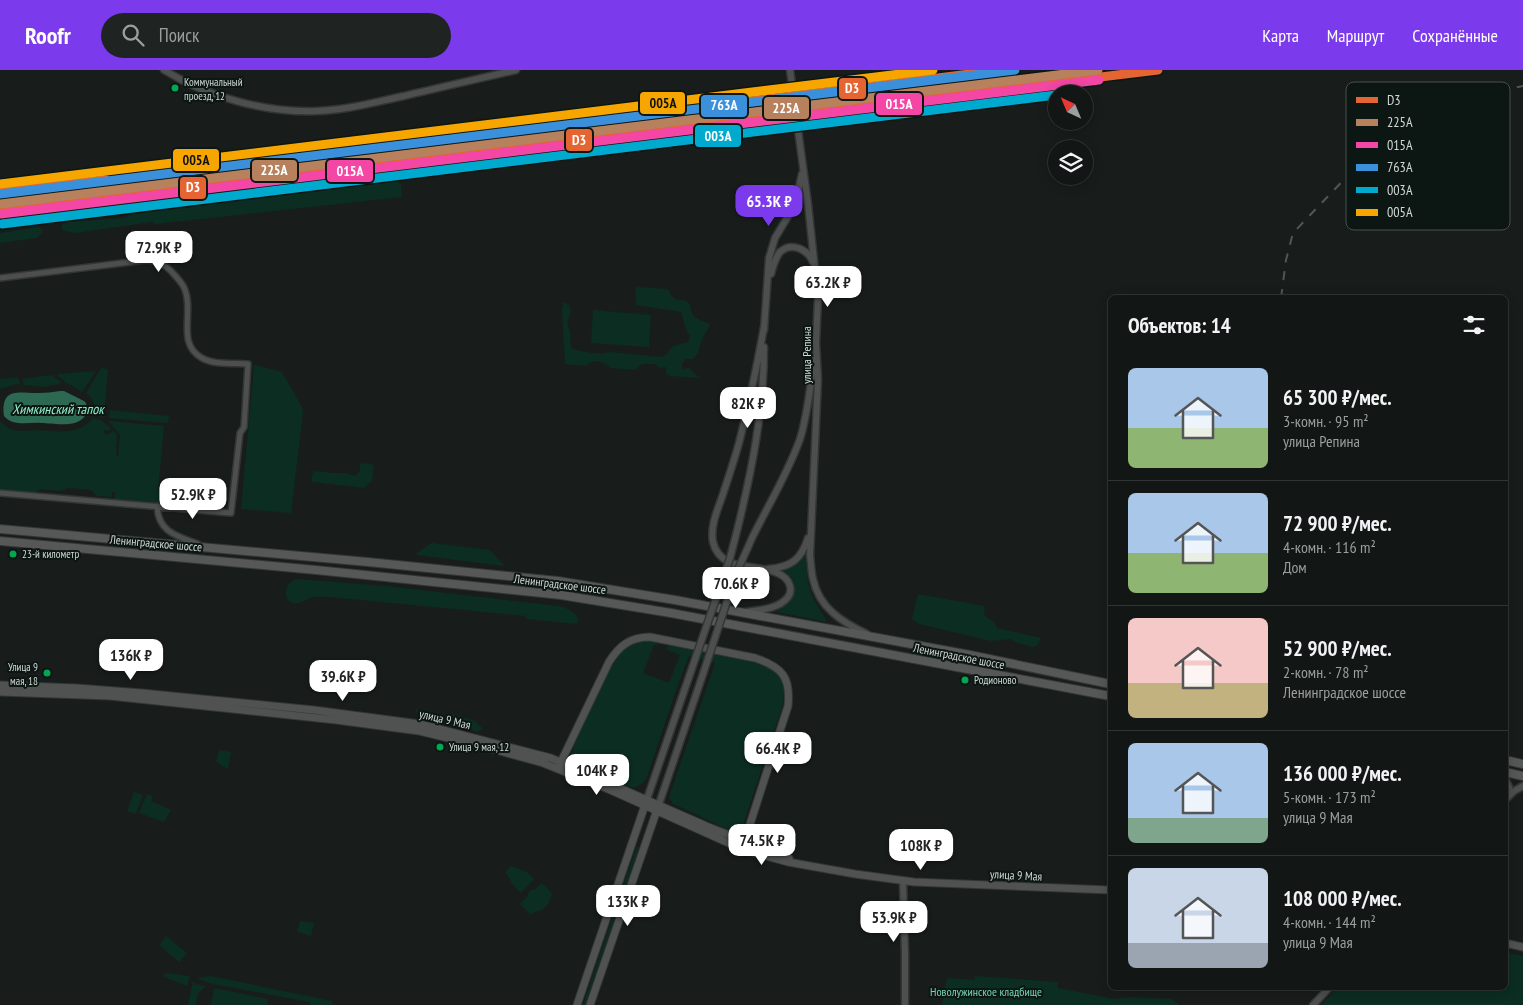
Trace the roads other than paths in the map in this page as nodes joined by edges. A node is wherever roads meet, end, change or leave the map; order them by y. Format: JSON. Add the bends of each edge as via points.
{"nodes":[{"id":1,"x":164,"y":70,"type":"edge"},
{"id":2,"x":516,"y":70,"type":"edge"},
{"id":3,"x":790,"y":70,"type":"edge"},
{"id":4,"x":802,"y":165,"type":"junction"},
{"id":5,"x":816,"y":273,"type":"junction"},
{"id":6,"x":0,"y":278,"type":"edge"},
{"id":7,"x":766,"y":293,"type":"junction"},
{"id":8,"x":764,"y":327,"type":"junction"},
{"id":9,"x":816,"y":344,"type":"junction"},
{"id":10,"x":0,"y":493,"type":"edge"},
{"id":11,"x":157,"y":506,"type":"junction"},
{"id":12,"x":0,"y":529,"type":"edge"},
{"id":13,"x":811,"y":529,"type":"junction"},
{"id":14,"x":0,"y":540,"type":"edge"},
{"id":15,"x":205,"y":547,"type":"junction"},
{"id":16,"x":765,"y":569,"type":"junction"},
{"id":17,"x":736,"y":613,"type":"junction"},
{"id":18,"x":877,"y":639,"type":"junction"},
{"id":19,"x":1108,"y":684,"type":"edge"},
{"id":20,"x":0,"y":685,"type":"edge"},
{"id":21,"x":0,"y":692,"type":"edge"},
{"id":22,"x":1108,"y":696,"type":"edge"},
{"id":23,"x":1508,"y":761,"type":"edge"},
{"id":24,"x":1523,"y":764,"type":"edge"},
{"id":25,"x":559,"y":765,"type":"junction"},
{"id":26,"x":1508,"y":773,"type":"edge"},
{"id":27,"x":1523,"y":776,"type":"edge"},
{"id":28,"x":1523,"y":786,"type":"edge"},
{"id":29,"x":1508,"y":797,"type":"edge"},
{"id":30,"x":646,"y":802,"type":"junction"},
{"id":31,"x":658,"y":808,"type":"junction"},
{"id":32,"x":744,"y":845,"type":"junction"},
{"id":33,"x":903,"y":881,"type":"junction"},
{"id":34,"x":1108,"y":890,"type":"edge"},
{"id":35,"x":1508,"y":944,"type":"edge"},
{"id":36,"x":1523,"y":947,"type":"edge"},
{"id":37,"x":1327,"y":990,"type":"edge"},
{"id":38,"x":577,"y":1005,"type":"edge"},
{"id":39,"x":590,"y":1005,"type":"edge"},
{"id":40,"x":905,"y":1005,"type":"edge"},
{"id":41,"x":1313,"y":1005,"type":"edge"}],
"edges":[{"from":1,"to":2,"type":"street","via":[[192,86],[227,98],[278,109],[317,111],[361,105]]},
{"from":3,"to":4,"type":"street","name":"улица Репина"},
{"from":4,"to":5,"type":"street","name":"улица Репина"},
{"from":4,"to":7,"type":"street","via":[[800,188],[772,247]]},
{"from":5,"to":7,"type":"street","via":[[806,252],[795,247],[785,249],[774,263]]},
{"from":5,"to":9,"type":"street","name":"улица Репина"},
{"from":6,"to":11,"type":"street","via":[[148,260],[160,262],[184,287],[188,300],[187,339],[192,350],[207,360],[248,364],[244,427],[240,433],[231,513]]},
{"from":7,"to":8,"type":"street"},
{"from":8,"to":16,"type":"street","via":[[756,374],[712,530],[714,547],[721,556],[738,565]]},
{"from":8,"to":30,"type":"street","bridge":true,"via":[[762,406],[755,454],[737,531]]},
{"from":9,"to":13,"type":"street","name":"улица Репина","via":[[818,380]]},
{"from":9,"to":31,"type":"street","bridge":true,"via":[[800,439],[736,574]]},
{"from":10,"to":11,"type":"street"},
{"from":11,"to":15,"type":"street","via":[[158,519],[165,529]]},
{"from":12,"to":15,"type":"highway","name":"Ленинградское шоссе"},
{"from":13,"to":16,"type":"street","via":[[803,552],[795,561],[784,567]]},
{"from":13,"to":18,"type":"street","name":"улица Репина","via":[[812,578],[820,598],[838,618]]},
{"from":14,"to":22,"type":"highway","name":"Ленинградское шоссе","via":[[561,595]]},
{"from":15,"to":17,"type":"highway","name":"Ленинградское шоссе","via":[[525,577]]},
{"from":16,"to":17,"type":"street","via":[[788,580],[790,590],[787,598],[774,607]]},
{"from":17,"to":18,"type":"highway","name":"Ленинградское шоссе"},
{"from":18,"to":19,"type":"highway","name":"Ленинградское шоссе"},
{"from":20,"to":25,"type":"main road","name":"улица 9 Мая","via":[[110,690],[384,718],[538,754]]},
{"from":21,"to":25,"type":"main road","name":"улица 9 Мая","via":[[110,696],[376,725],[418,731]]},
{"from":23,"to":24,"type":"highway"},
{"from":25,"to":30,"type":"main road","name":"улица 9 Мая"},
{"from":25,"to":32,"type":"main road","via":[[609,662],[618,649],[632,640],[650,637],[755,658],[776,666],[788,682],[788,706]]},
{"from":26,"to":27,"type":"highway"},
{"from":28,"to":29,"type":"street"},
{"from":30,"to":31,"type":"main road","name":"улица 9 Мая"},
{"from":30,"to":38,"type":"main road"},
{"from":31,"to":32,"type":"main road","name":"улица 9 Мая"},
{"from":31,"to":39,"type":"main road"},
{"from":32,"to":33,"type":"main road","name":"улица 9 Мая","via":[[778,860]]},
{"from":33,"to":34,"type":"main road","name":"улица 9 Мая"},
{"from":33,"to":40,"type":"street"},
{"from":35,"to":36,"type":"main road"},
{"from":37,"to":41,"type":"street"}]}
